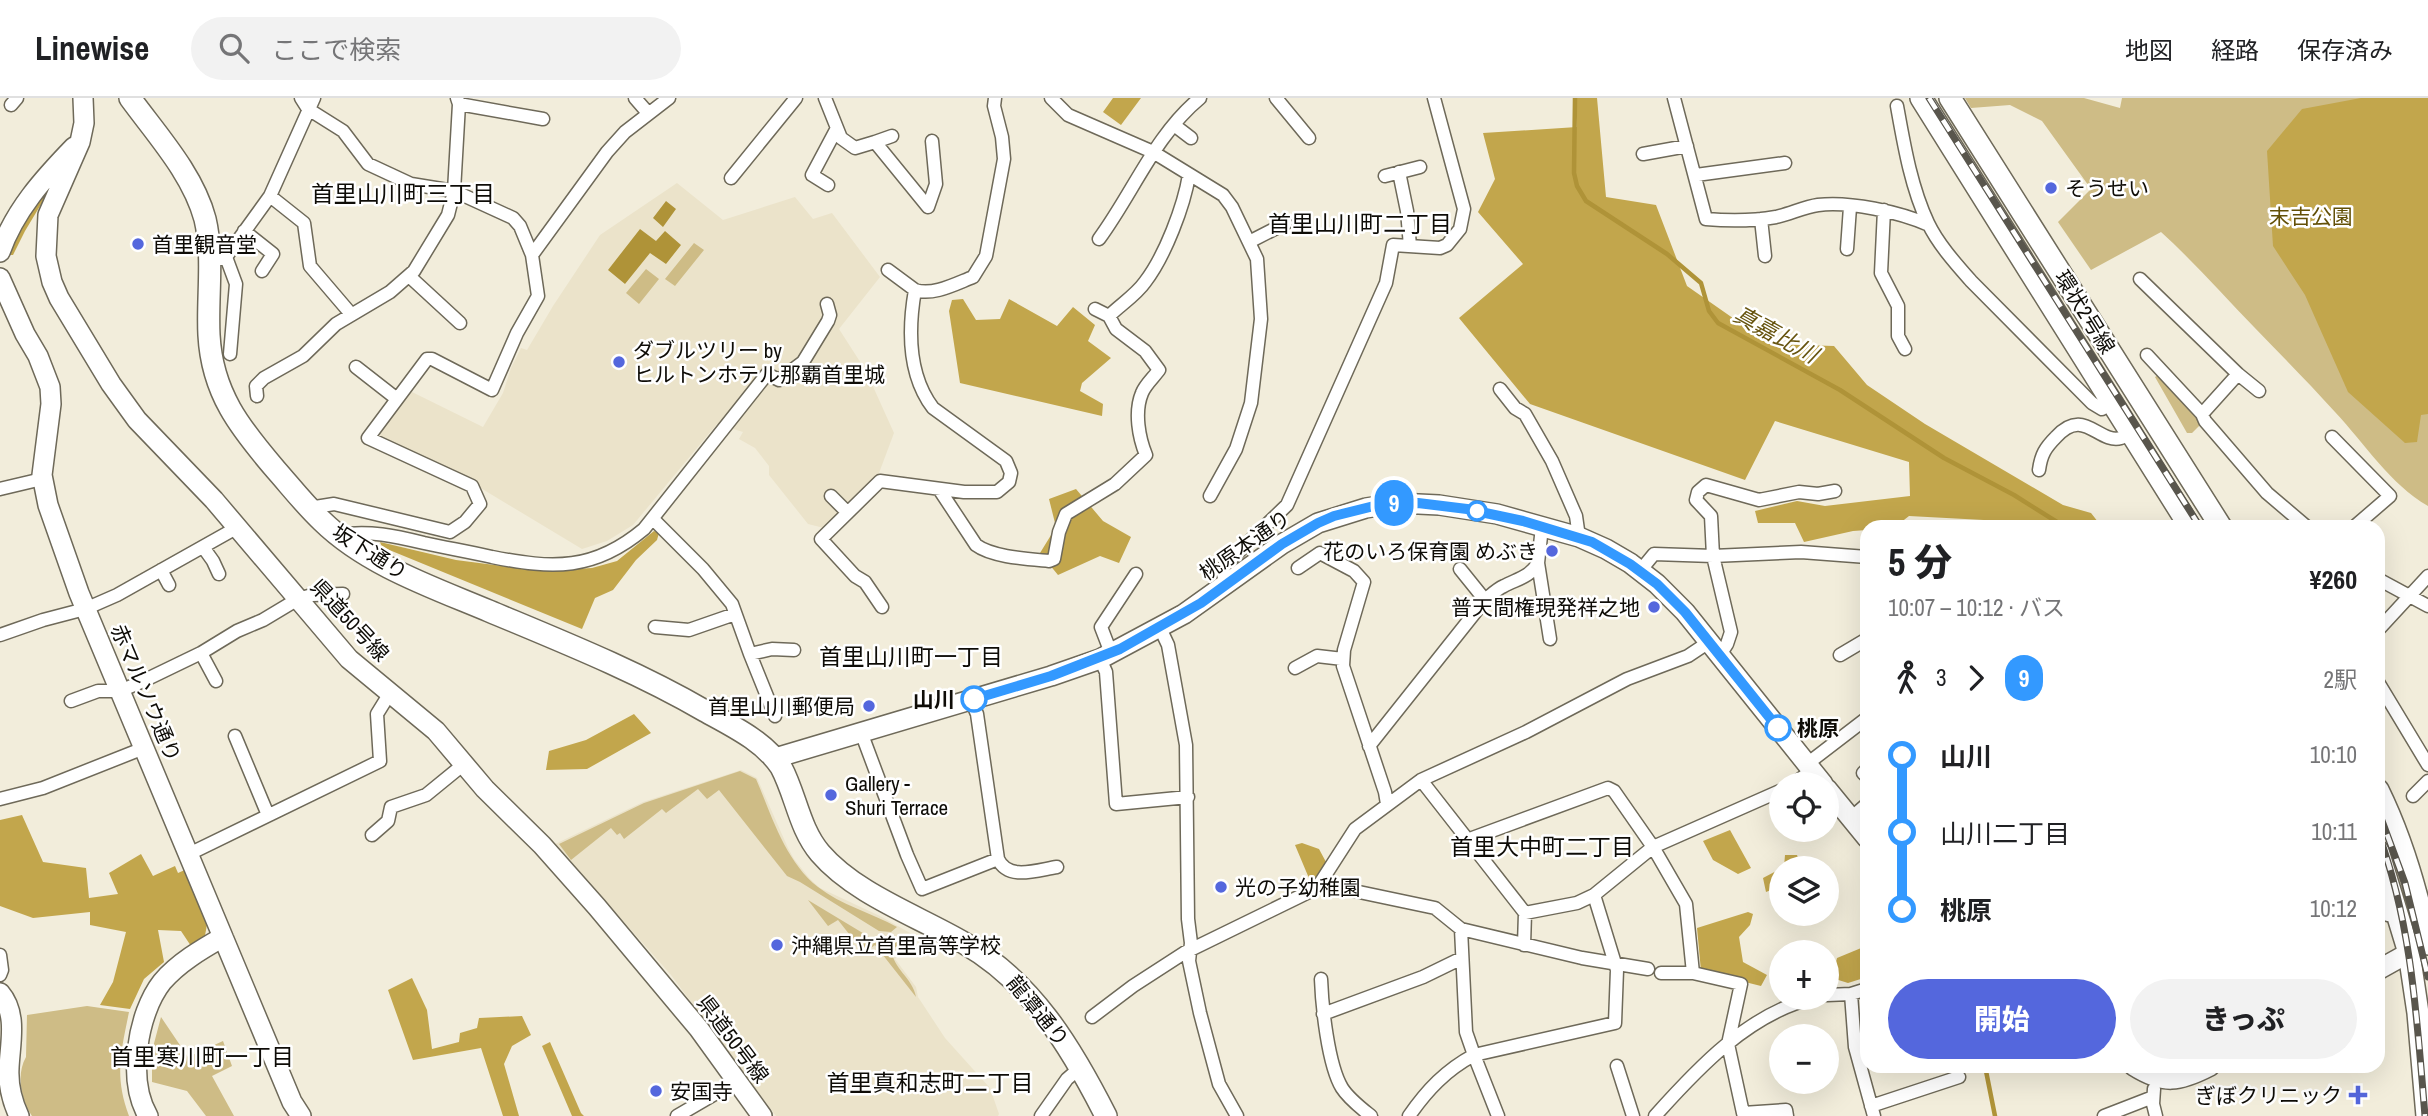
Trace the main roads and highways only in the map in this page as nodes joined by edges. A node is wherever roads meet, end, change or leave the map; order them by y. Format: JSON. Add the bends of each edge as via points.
{"nodes":[{"id":1,"x":83,"y":98,"type":"edge"},
{"id":2,"x":130,"y":98,"type":"edge"},
{"id":3,"x":1921,"y":98,"type":"edge"},
{"id":4,"x":1950,"y":98,"type":"edge"},
{"id":5,"x":80,"y":142,"type":"junction"},
{"id":6,"x":0,"y":252,"type":"edge"},
{"id":7,"x":0,"y":278,"type":"edge"},
{"id":8,"x":2186,"y":520,"type":"edge"},
{"id":9,"x":2217,"y":520,"type":"edge"},
{"id":10,"x":775,"y":758,"type":"junction"},
{"id":11,"x":1813,"y":772,"type":"edge"},
{"id":12,"x":1839,"y":804,"type":"edge"},
{"id":13,"x":2385,"y":807,"type":"edge"},
{"id":14,"x":1860,"y":829,"type":"edge"},
{"id":15,"x":2385,"y":894,"type":"edge"},
{"id":16,"x":2388,"y":912,"type":"edge"},
{"id":17,"x":223,"y":937,"type":"junction"},
{"id":18,"x":2423,"y":946,"type":"edge"},
{"id":19,"x":2385,"y":966,"type":"edge"},
{"id":20,"x":0,"y":993,"type":"edge"},
{"id":21,"x":2141,"y":1073,"type":"edge"},
{"id":22,"x":2193,"y":1073,"type":"edge"},
{"id":23,"x":19,"y":1116,"type":"edge"},
{"id":24,"x":148,"y":1116,"type":"edge"},
{"id":25,"x":301,"y":1116,"type":"edge"},
{"id":26,"x":762,"y":1116,"type":"edge"},
{"id":27,"x":1106,"y":1116,"type":"edge"},
{"id":28,"x":2427,"y":1116,"type":"edge"}],
"edges":[{"from":1,"to":5,"type":"main road","name":"県道50号線"},
{"from":2,"to":10,"type":"main road","name":"坂下通り","via":[[191,186],[218,259],[209,336],[222,393],[243,430],[309,508],[338,535],[380,562],[655,683],[736,728]]},
{"from":3,"to":8,"type":"main road","name":"環状2号線"},
{"from":4,"to":9,"type":"main road","name":"環状2号線"},
{"from":5,"to":6,"type":"main road","via":[[22,206]]},
{"from":5,"to":26,"type":"main road","name":"県道50号線","via":[[48,215],[46,256],[52,282],[71,320],[123,402],[238,527],[349,659],[429,723],[597,907],[699,1029]]},
{"from":7,"to":17,"type":"main road","name":"赤マルソウ通り","via":[[50,387],[41,466],[48,505],[85,609]]},
{"from":10,"to":11,"type":"main road","name":"桃原本通り","via":[[1106,656],[1160,628],[1318,523],[1378,505],[1418,503],[1497,514],[1579,537],[1640,571],[1671,597]]},
{"from":10,"to":27,"type":"main road","name":"龍潭通り","via":[[787,778],[804,829],[831,865],[858,886],[995,963],[1047,1017],[1081,1067]]},
{"from":12,"to":14,"type":"main road"},
{"from":13,"to":18,"type":"main road","via":[[2402,848]]},
{"from":15,"to":16,"type":"main road"},
{"from":16,"to":18,"type":"main road"},
{"from":17,"to":24,"type":"main road","via":[[176,970],[151,999],[136,1077]]},
{"from":17,"to":25,"type":"main road","name":"赤マルソウ通り"},
{"from":18,"to":19,"type":"main road"},
{"from":18,"to":28,"type":"main road","via":[[2418,1013]]},
{"from":20,"to":23,"type":"main road","via":[[11,1015],[9,1083]]},
{"from":21,"to":22,"type":"main road","via":[[2155,1087]]}]}
